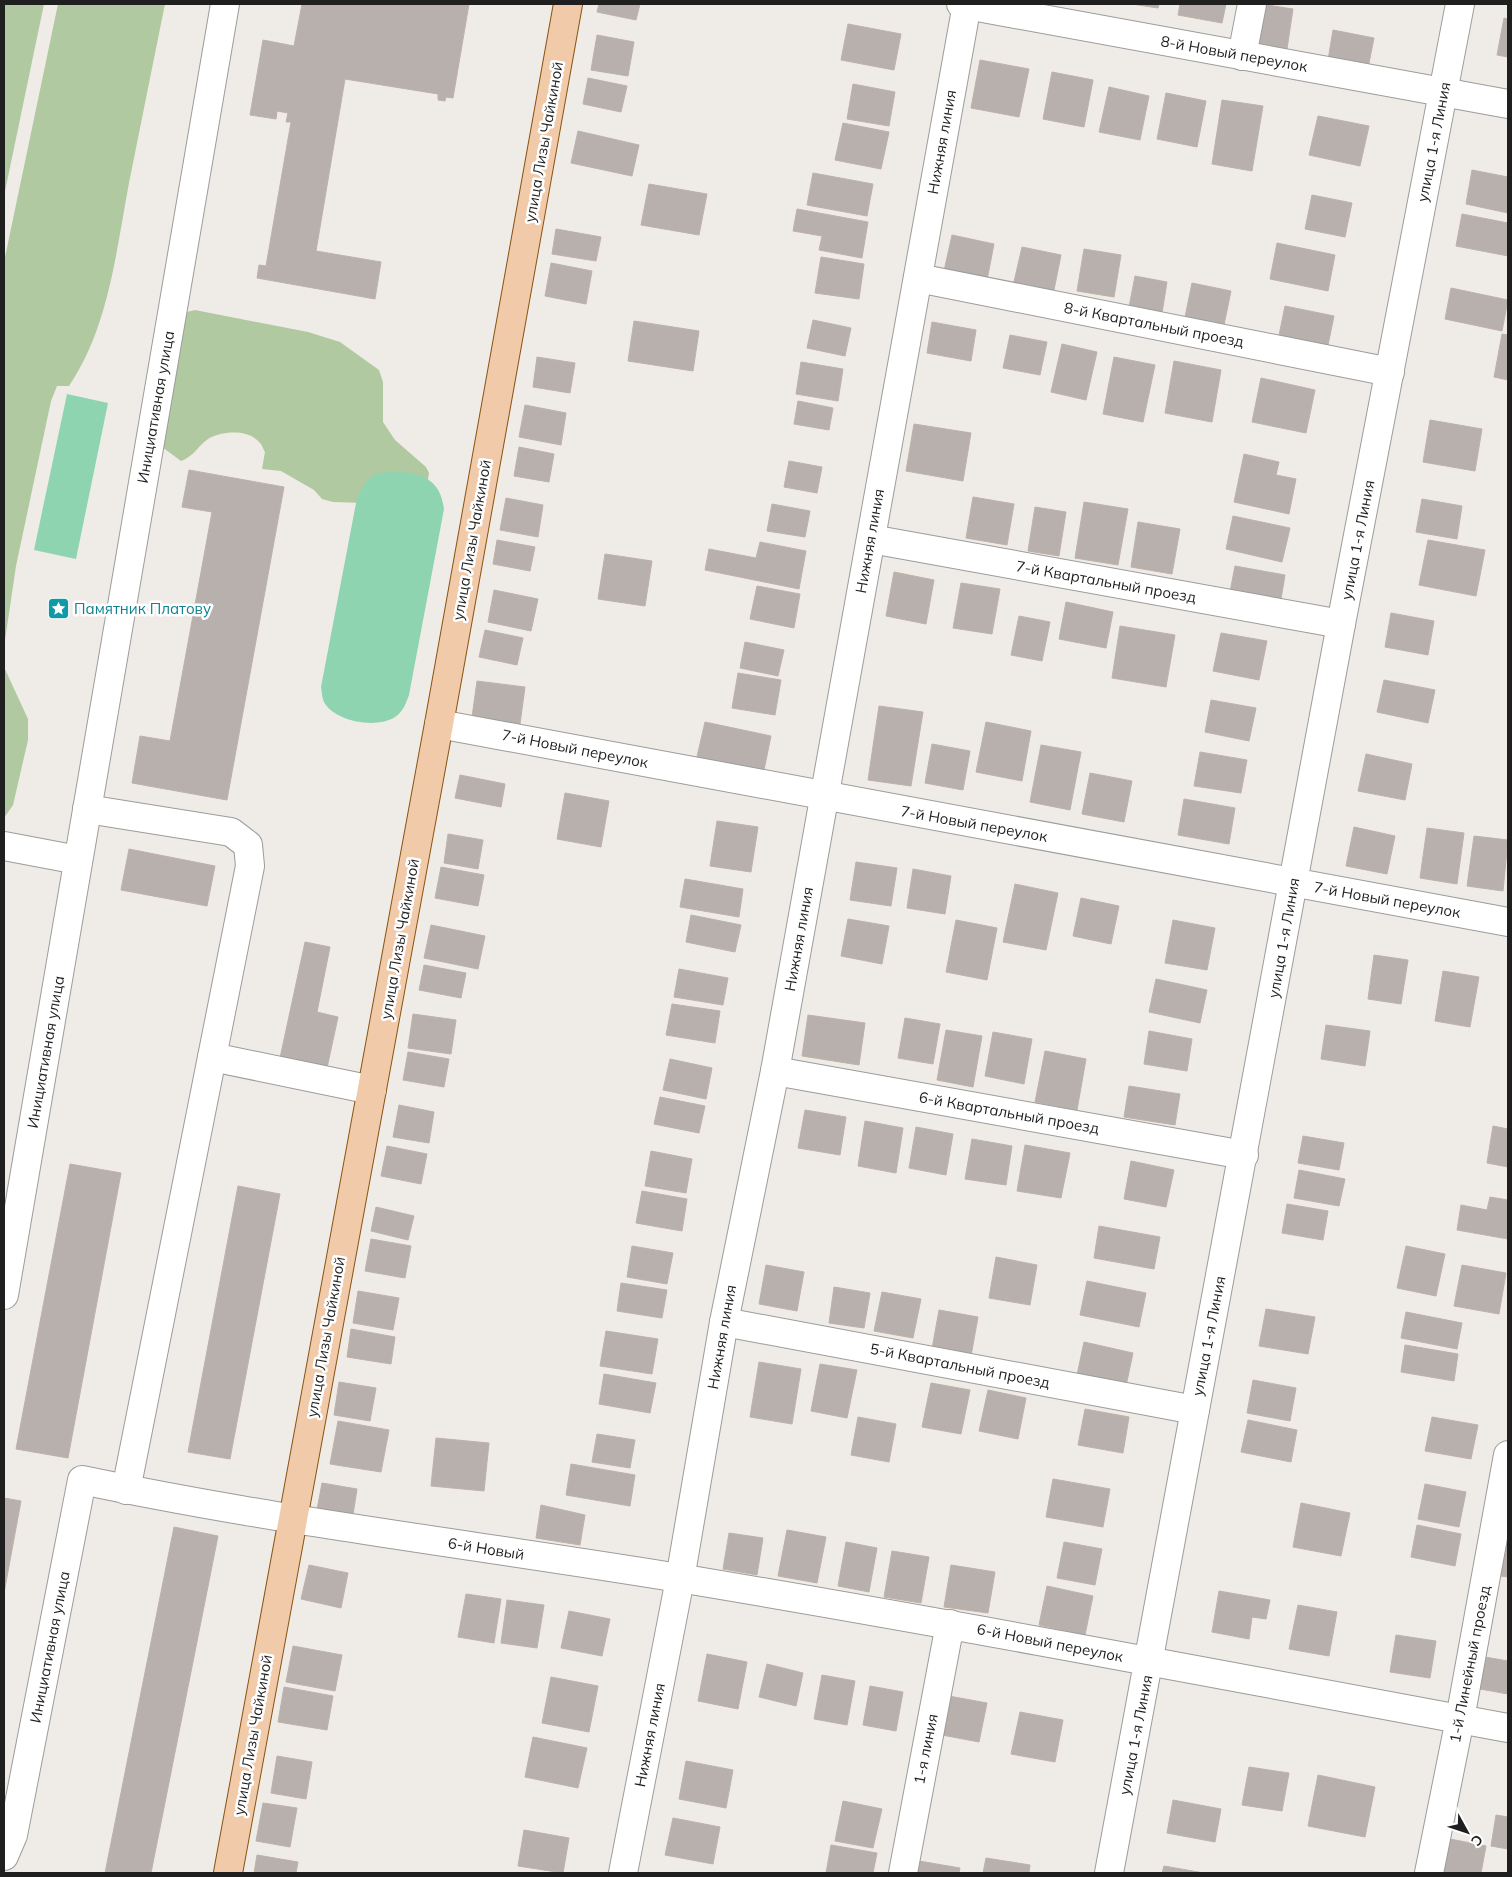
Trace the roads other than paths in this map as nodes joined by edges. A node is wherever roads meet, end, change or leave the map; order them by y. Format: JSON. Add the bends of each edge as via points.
{"nodes":[{"id":1,"x":225,"y":4,"type":"edge"},
{"id":2,"x":568,"y":4,"type":"edge"},
{"id":3,"x":965,"y":4,"type":"edge"},
{"id":4,"x":1252,"y":4,"type":"edge"},
{"id":5,"x":1460,"y":4,"type":"edge"},
{"id":6,"x":1242,"y":56,"type":"junction"},
{"id":7,"x":1443,"y":92,"type":"junction"},
{"id":8,"x":1508,"y":104,"type":"edge"},
{"id":9,"x":918,"y":278,"type":"junction"},
{"id":10,"x":1390,"y":372,"type":"junction"},
{"id":11,"x":871,"y":539,"type":"junction"},
{"id":12,"x":1341,"y":624,"type":"junction"},
{"id":13,"x":439,"y":724,"type":"junction"},
{"id":14,"x":824,"y":796,"type":"junction"},
{"id":15,"x":87,"y":810,"type":"junction"},
{"id":16,"x":4,"y":846,"type":"edge"},
{"id":17,"x":78,"y":860,"type":"junction"},
{"id":18,"x":1294,"y":883,"type":"junction"},
{"id":19,"x":1508,"y":922,"type":"edge"},
{"id":20,"x":212,"y":1057,"type":"junction"},
{"id":21,"x":775,"y":1071,"type":"junction"},
{"id":22,"x":372,"y":1090,"type":"junction"},
{"id":23,"x":1244,"y":1155,"type":"junction"},
{"id":24,"x":4,"y":1295,"type":"edge"},
{"id":25,"x":724,"y":1322,"type":"junction"},
{"id":26,"x":1195,"y":1410,"type":"junction"},
{"id":27,"x":1508,"y":1455,"type":"edge"},
{"id":28,"x":126,"y":1490,"type":"junction"},
{"id":29,"x":293,"y":1520,"type":"junction"},
{"id":30,"x":680,"y":1578,"type":"junction"},
{"id":31,"x":950,"y":1624,"type":"junction"},
{"id":32,"x":1150,"y":1661,"type":"junction"},
{"id":33,"x":1460,"y":1719,"type":"junction"},
{"id":34,"x":1508,"y":1728,"type":"edge"},
{"id":35,"x":4,"y":1856,"type":"edge"},
{"id":36,"x":228,"y":1873,"type":"edge"},
{"id":37,"x":623,"y":1873,"type":"edge"},
{"id":38,"x":903,"y":1873,"type":"edge"},
{"id":39,"x":1109,"y":1873,"type":"edge"},
{"id":40,"x":1430,"y":1873,"type":"edge"}],
"edges":[{"from":1,"to":15,"type":"street","name":"Инициативная улица"},
{"from":2,"to":13,"type":"main road","name":"улица Лизы Чайкиной"},
{"from":3,"to":6,"type":"street","name":"8-й Новый переулок"},
{"from":3,"to":9,"type":"street","name":"Нижняя линия"},
{"from":4,"to":6,"type":"street"},
{"from":5,"to":7,"type":"street","name":"улица 1-я Линия"},
{"from":6,"to":7,"type":"street","name":"8-й Новый переулок"},
{"from":7,"to":8,"type":"street","name":"8-й Новый переулок"},
{"from":7,"to":10,"type":"street","name":"улица 1-я Линия"},
{"from":9,"to":10,"type":"street","name":"8-й Квартальный проезд"},
{"from":9,"to":11,"type":"street","name":"Нижняя линия"},
{"from":10,"to":12,"type":"street","name":"улица 1-я Линия"},
{"from":11,"to":12,"type":"street","name":"7-й Квартальный проезд"},
{"from":11,"to":14,"type":"street","name":"Нижняя линия"},
{"from":12,"to":18,"type":"street","name":"улица 1-я Линия"},
{"from":13,"to":14,"type":"street","name":"7-й Новый переулок"},
{"from":13,"to":22,"type":"main road","name":"улица Лизы Чайкиной"},
{"from":14,"to":18,"type":"street","name":"7-й Новый переулок"},
{"from":14,"to":21,"type":"street","name":"Нижняя линия"},
{"from":15,"to":17,"type":"street","name":"Инициативная улица"},
{"from":15,"to":20,"type":"street","via":[[231,832],[248,845],[250,866]]},
{"from":16,"to":17,"type":"street"},
{"from":17,"to":24,"type":"street","name":"Инициативная улица"},
{"from":18,"to":19,"type":"street","name":"7-й Новый переулок"},
{"from":18,"to":23,"type":"street","name":"улица 1-я Линия"},
{"from":20,"to":22,"type":"street"},
{"from":20,"to":28,"type":"street"},
{"from":21,"to":23,"type":"street","name":"6-й Квартальный проезд"},
{"from":21,"to":25,"type":"street","name":"Нижняя линия"},
{"from":22,"to":29,"type":"main road","name":"улица Лизы Чайкиной"},
{"from":23,"to":26,"type":"street","name":"улица 1-я Линия"},
{"from":25,"to":26,"type":"street","name":"5-й Квартальный проезд"},
{"from":25,"to":30,"type":"street","name":"Нижняя линия"},
{"from":26,"to":32,"type":"street","name":"улица 1-я Линия"},
{"from":27,"to":33,"type":"street","name":"1-й Линейный проезд"},
{"from":28,"to":29,"type":"street","name":"Инициативная улица"},
{"from":28,"to":35,"type":"street","name":"Инициативная улица","via":[[82,1480],[13,1835]]},
{"from":29,"to":30,"type":"street","name":"6-й Новый"},
{"from":29,"to":36,"type":"main road","name":"улица Лизы Чайкиной"},
{"from":30,"to":31,"type":"street","name":"6-й Новый переулок"},
{"from":30,"to":37,"type":"street","name":"Нижняя линия"},
{"from":31,"to":32,"type":"street","name":"6-й Новый переулок"},
{"from":31,"to":38,"type":"street","name":"1-я линия"},
{"from":32,"to":33,"type":"street","name":"6-й Новый переулок"},
{"from":32,"to":39,"type":"street","name":"улица 1-я Линия"},
{"from":33,"to":34,"type":"street","name":"6-й Новый переулок"},
{"from":33,"to":40,"type":"street","name":"1-й Линейный проезд"}]}
